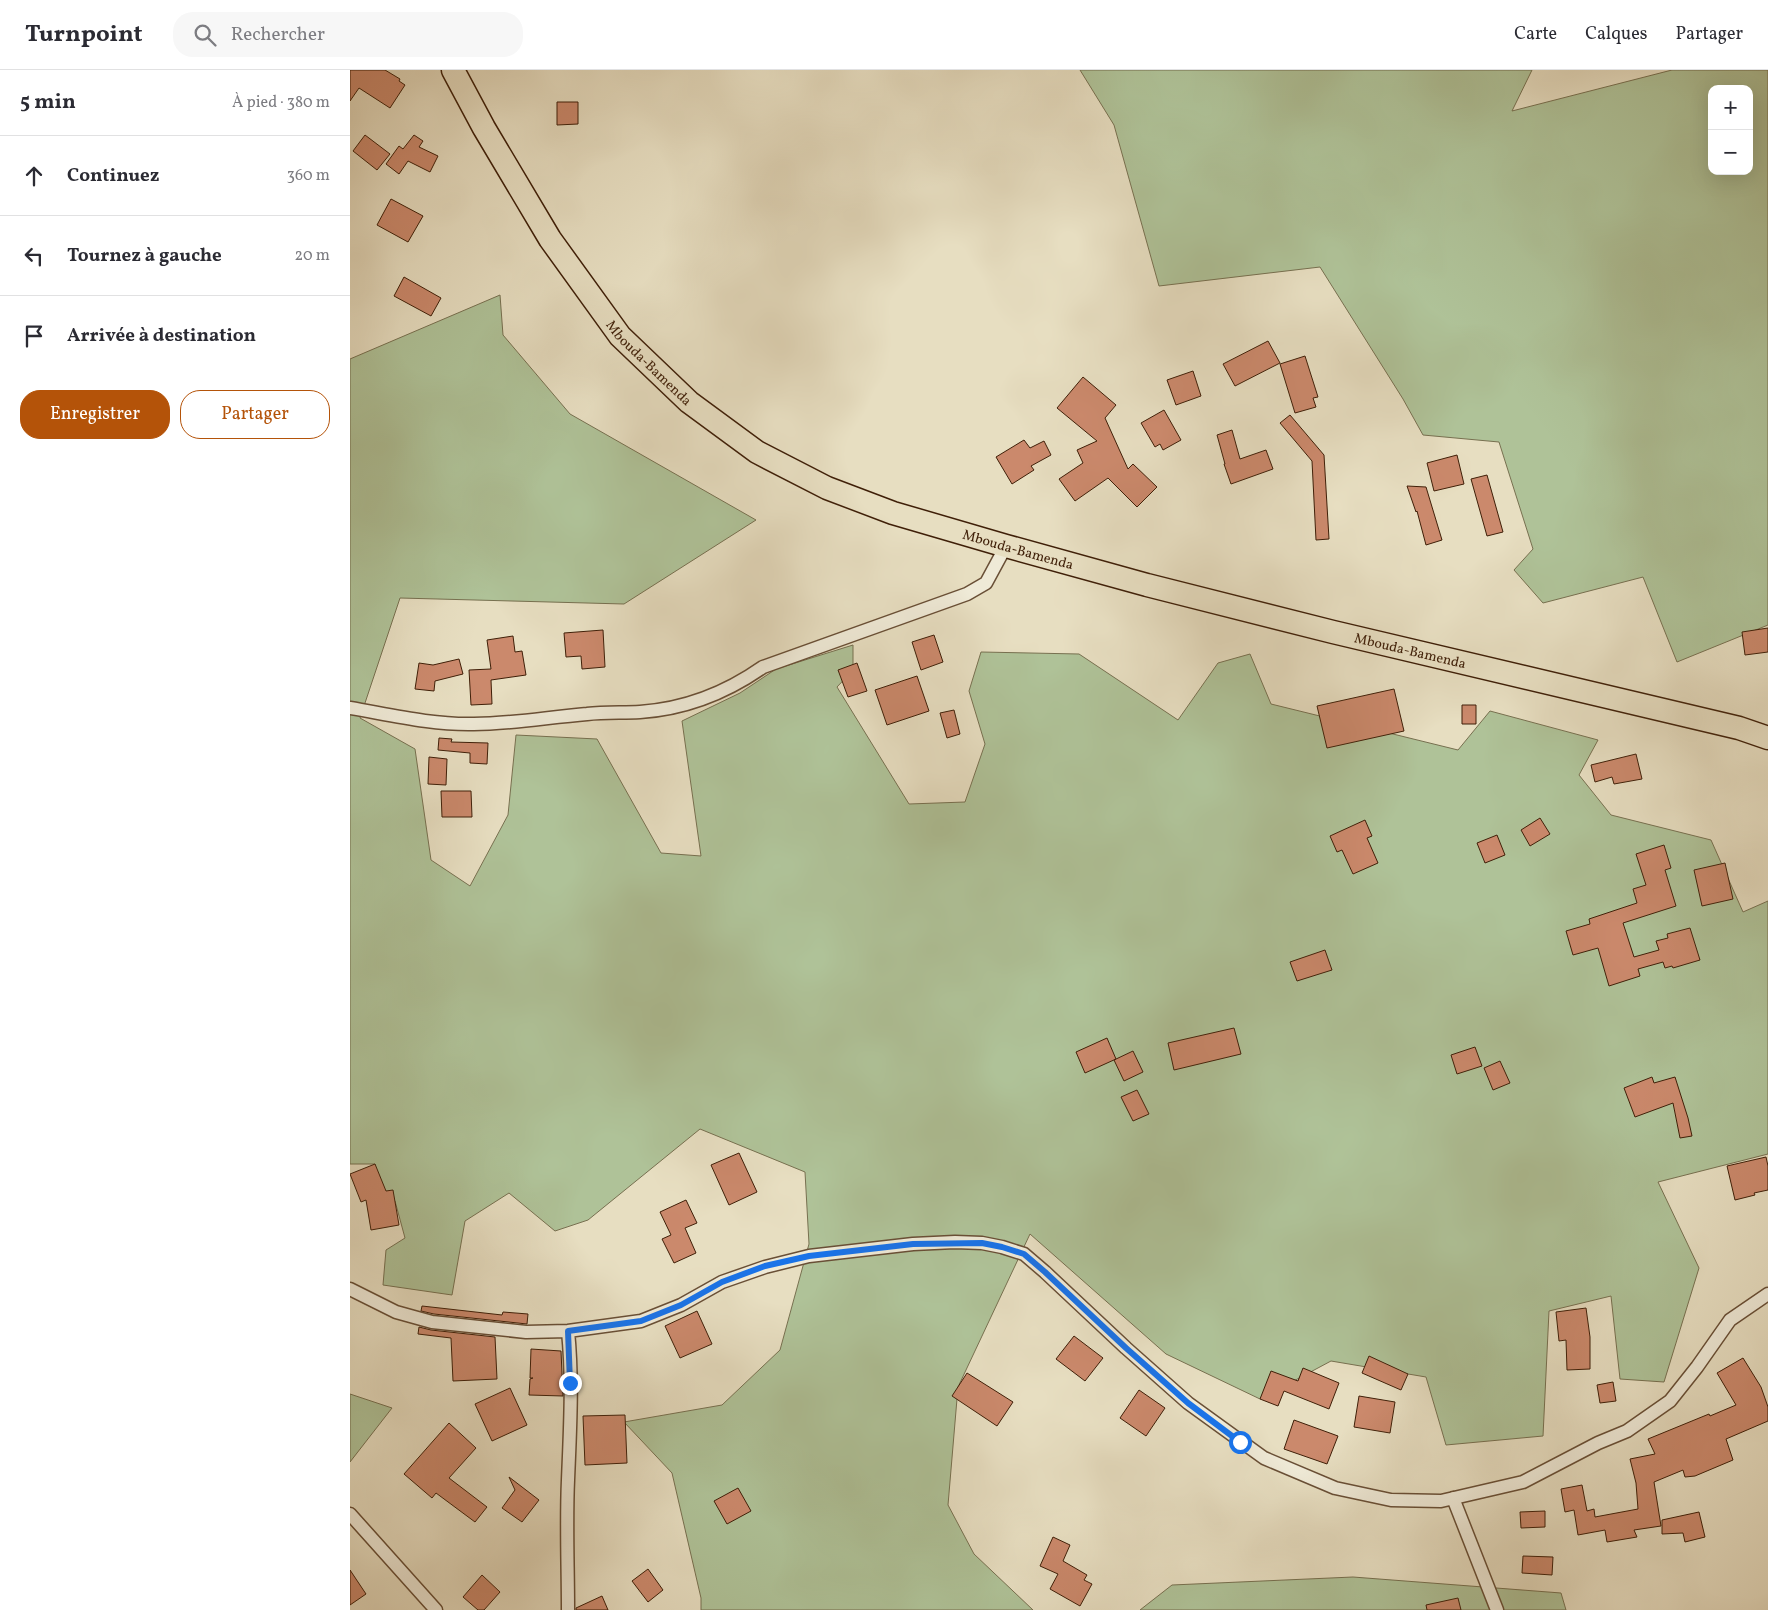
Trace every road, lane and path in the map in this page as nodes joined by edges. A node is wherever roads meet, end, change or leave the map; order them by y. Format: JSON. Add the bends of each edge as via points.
{"nodes":[{"id":1,"x":453,"y":70,"type":"edge"},
{"id":2,"x":1006,"y":546,"type":"junction"},
{"id":3,"x":350,"y":708,"type":"edge"},
{"id":4,"x":1768,"y":738,"type":"edge"},
{"id":5,"x":350,"y":1289,"type":"edge"},
{"id":6,"x":1768,"y":1294,"type":"edge"},
{"id":7,"x":568,"y":1331,"type":"junction"},
{"id":8,"x":1453,"y":1498,"type":"junction"},
{"id":9,"x":350,"y":1514,"type":"edge"},
{"id":10,"x":436,"y":1610,"type":"edge"},
{"id":11,"x":568,"y":1610,"type":"edge"},
{"id":12,"x":1497,"y":1610,"type":"edge"}],
"edges":[{"from":1,"to":2,"type":"highway","name":"Mbouda-Bamenda","via":[[550,239],[620,336],[689,402],[758,452],[827,488]]},
{"from":2,"to":3,"type":"street","via":[[986,583],[967,594],[763,668],[722,692],[683,706],[474,724],[424,722]]},
{"from":2,"to":4,"type":"highway","name":"Mbouda-Bamenda","via":[[1333,632],[1738,728]]},
{"from":5,"to":7,"type":"street","via":[[396,1312],[432,1322],[526,1332]]},
{"from":6,"to":8,"type":"street","via":[[1730,1320],[1670,1402],[1627,1431],[1524,1482]]},
{"from":7,"to":8,"type":"street","via":[[641,1321],[681,1305],[722,1282],[765,1266],[809,1256],[913,1244],[982,1243],[1024,1254],[1188,1403],[1264,1458],[1335,1488],[1391,1500],[1441,1501]]},
{"from":7,"to":11,"type":"street"},
{"from":8,"to":12,"type":"street"},
{"from":9,"to":10,"type":"street"}]}
